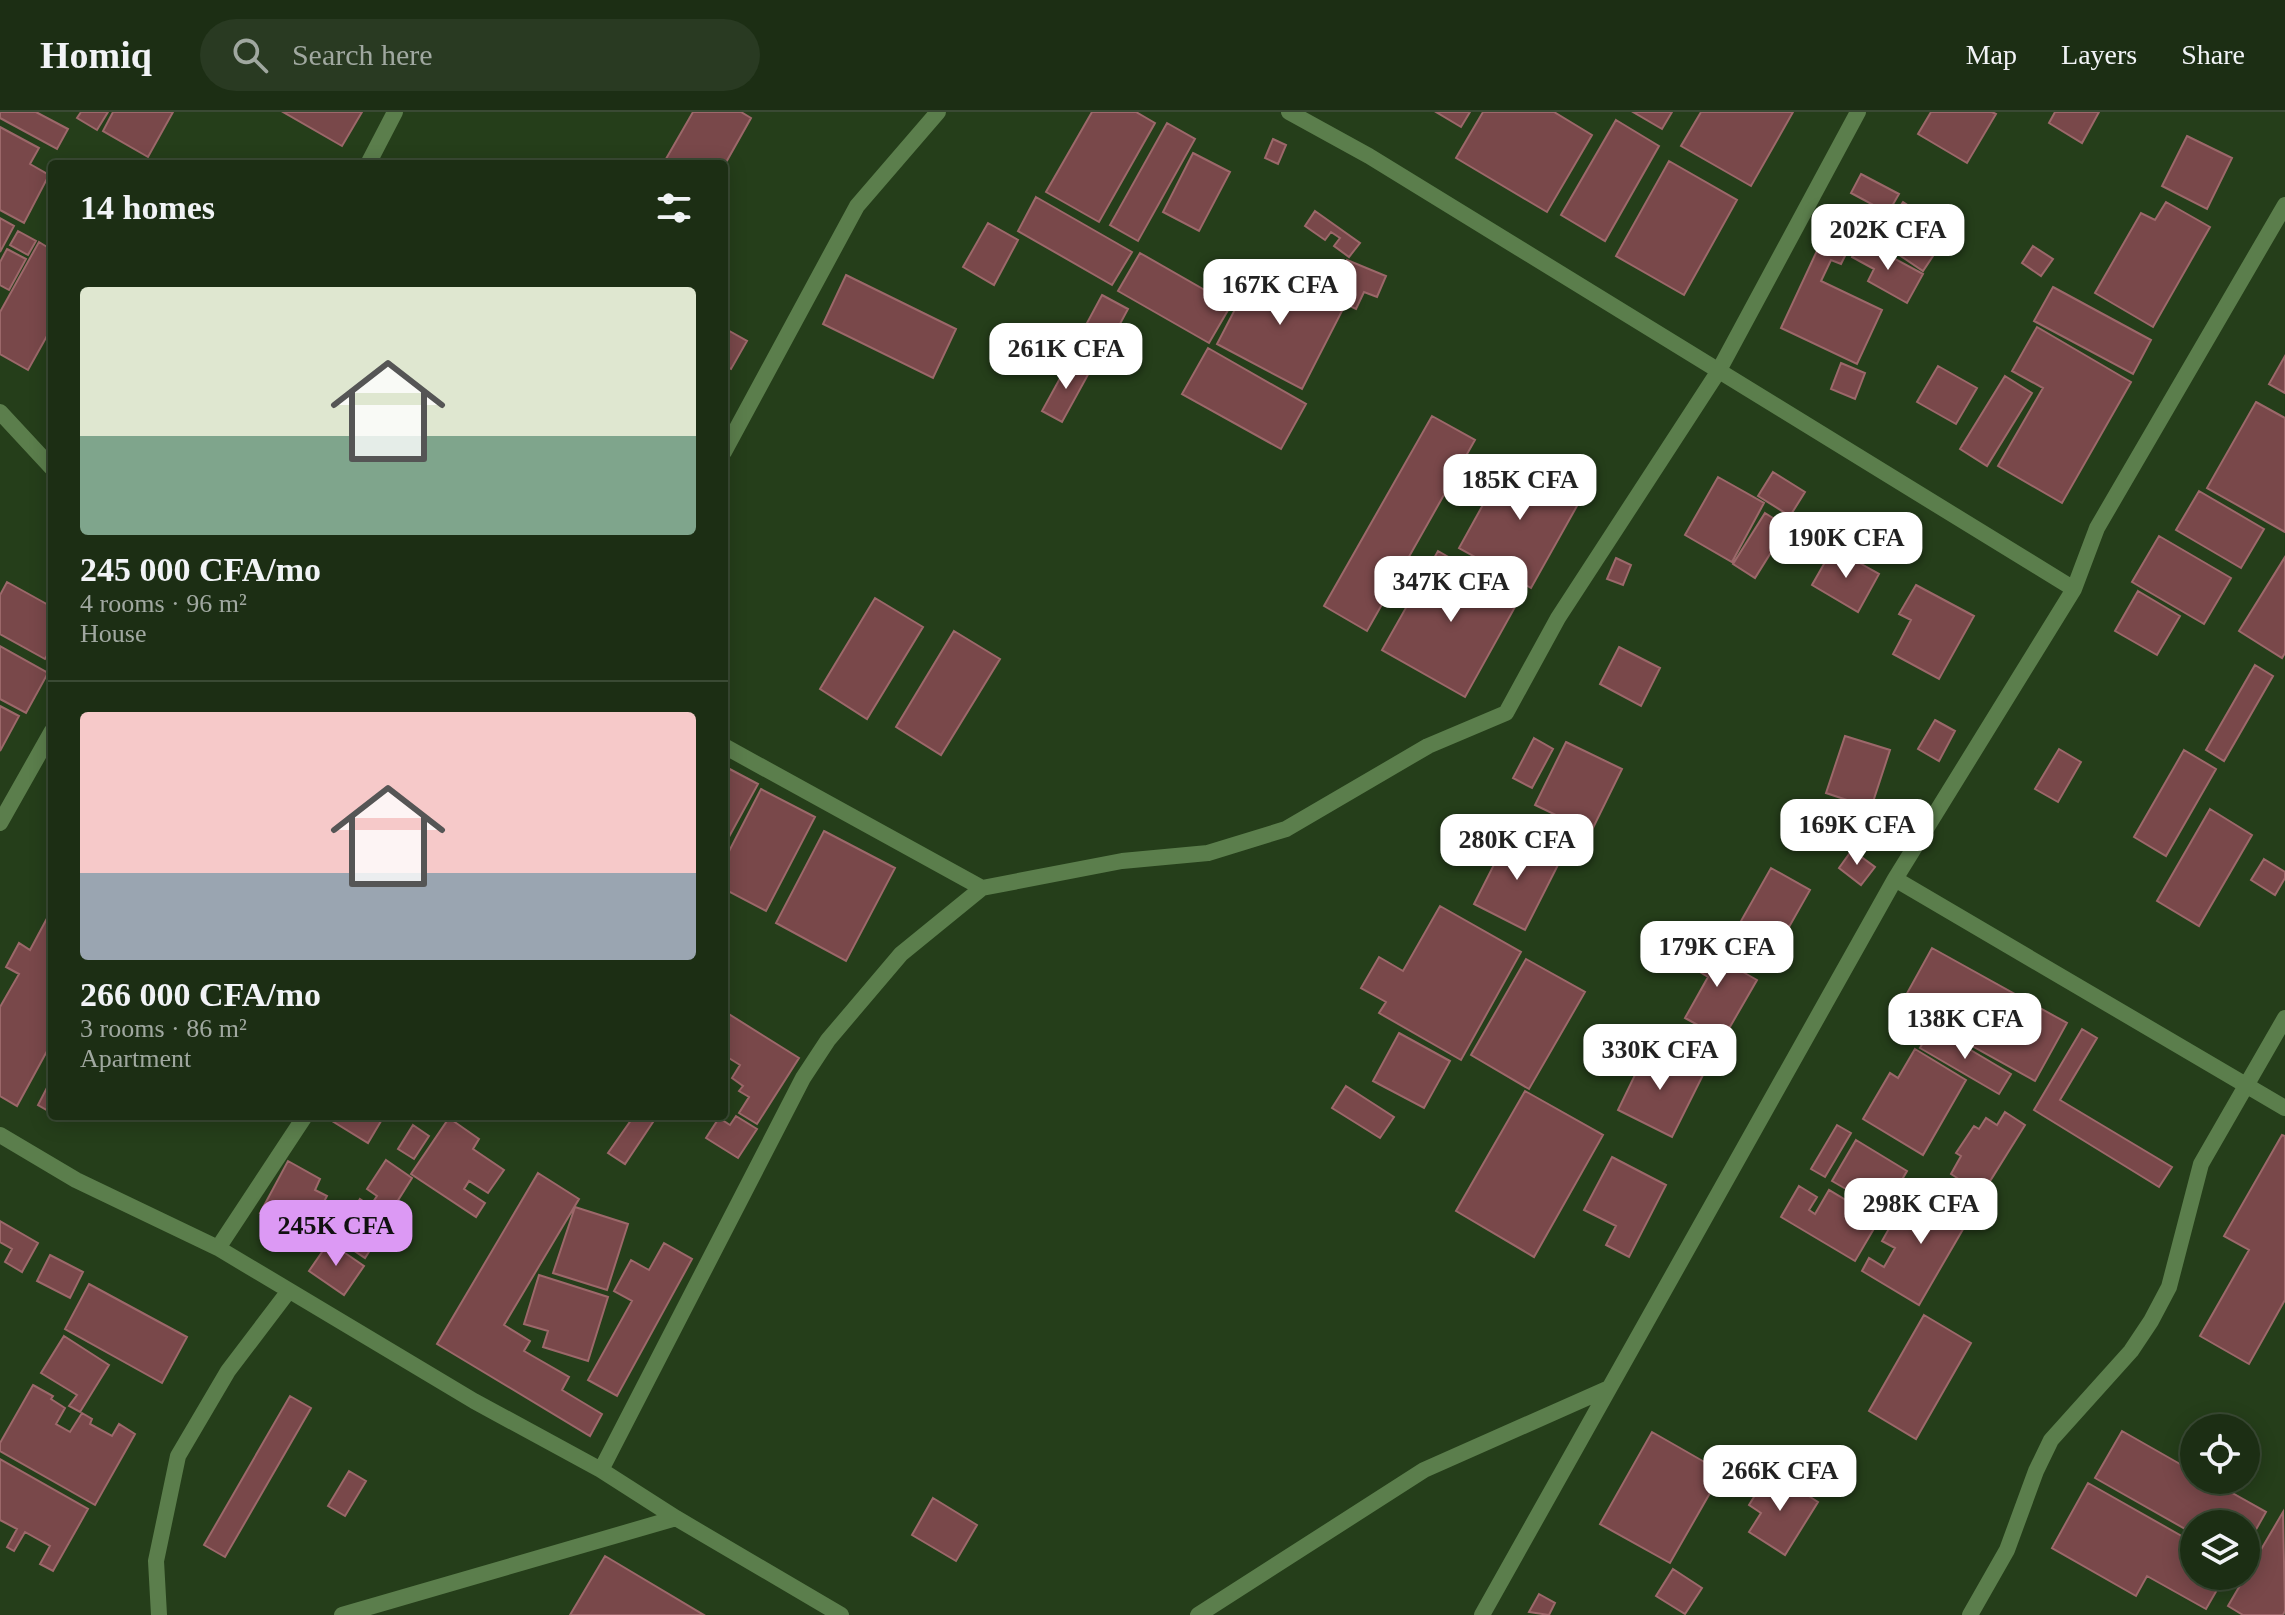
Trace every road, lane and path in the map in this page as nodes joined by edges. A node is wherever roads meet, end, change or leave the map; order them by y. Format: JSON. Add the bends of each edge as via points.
{"nodes":[{"id":1,"x":395,"y":112,"type":"edge"},
{"id":2,"x":938,"y":112,"type":"edge"},
{"id":3,"x":1289,"y":112,"type":"edge"},
{"id":4,"x":1858,"y":112,"type":"edge"},
{"id":5,"x":370,"y":160,"type":"edge"},
{"id":6,"x":2285,"y":205,"type":"edge"},
{"id":7,"x":1718,"y":372,"type":"junction"},
{"id":8,"x":0,"y":412,"type":"edge"},
{"id":9,"x":728,"y":445,"type":"edge"},
{"id":10,"x":48,"y":464,"type":"edge"},
{"id":11,"x":2074,"y":589,"type":"junction"},
{"id":12,"x":48,"y":738,"type":"edge"},
{"id":13,"x":728,"y":748,"type":"edge"},
{"id":14,"x":0,"y":823,"type":"edge"},
{"id":15,"x":1895,"y":879,"type":"junction"},
{"id":16,"x":982,"y":888,"type":"junction"},
{"id":17,"x":2285,"y":1018,"type":"edge"},
{"id":18,"x":2246,"y":1085,"type":"junction"},
{"id":19,"x":2285,"y":1108,"type":"edge"},
{"id":20,"x":302,"y":1120,"type":"edge"},
{"id":21,"x":0,"y":1135,"type":"edge"},
{"id":22,"x":218,"y":1248,"type":"junction"},
{"id":23,"x":288,"y":1292,"type":"junction"},
{"id":24,"x":1609,"y":1388,"type":"junction"},
{"id":25,"x":601,"y":1470,"type":"junction"},
{"id":26,"x":676,"y":1518,"type":"junction"},
{"id":27,"x":159,"y":1615,"type":"edge"},
{"id":28,"x":342,"y":1615,"type":"edge"},
{"id":29,"x":841,"y":1615,"type":"edge"},
{"id":30,"x":1198,"y":1615,"type":"edge"},
{"id":31,"x":1482,"y":1615,"type":"edge"},
{"id":32,"x":1970,"y":1615,"type":"edge"}],
"edges":[{"from":1,"to":5,"type":"street"},
{"from":2,"to":9,"type":"street","via":[[857,206]]},
{"from":3,"to":7,"type":"street"},
{"from":4,"to":7,"type":"street"},
{"from":6,"to":11,"type":"street","via":[[2097,528]]},
{"from":7,"to":11,"type":"street"},
{"from":7,"to":16,"type":"street","via":[[1558,618],[1506,713],[1428,746],[1286,829],[1208,853],[1122,861]]},
{"from":8,"to":10,"type":"street"},
{"from":11,"to":15,"type":"street"},
{"from":12,"to":14,"type":"street"},
{"from":13,"to":16,"type":"street"},
{"from":15,"to":18,"type":"street"},
{"from":15,"to":24,"type":"street"},
{"from":16,"to":25,"type":"street","via":[[901,954],[828,1040],[783,1112]]},
{"from":17,"to":18,"type":"street"},
{"from":18,"to":19,"type":"street"},
{"from":18,"to":32,"type":"street","via":[[2201,1164],[2173,1275],[2151,1321],[2051,1440],[2007,1550]]},
{"from":20,"to":22,"type":"street"},
{"from":21,"to":22,"type":"street","via":[[76,1180]]},
{"from":22,"to":23,"type":"street"},
{"from":23,"to":25,"type":"street"},
{"from":23,"to":27,"type":"street","via":[[228,1371],[178,1456],[156,1561]]},
{"from":24,"to":30,"type":"street","via":[[1424,1470]]},
{"from":24,"to":31,"type":"street"},
{"from":25,"to":26,"type":"street"},
{"from":26,"to":28,"type":"street"},
{"from":26,"to":29,"type":"street"}]}
